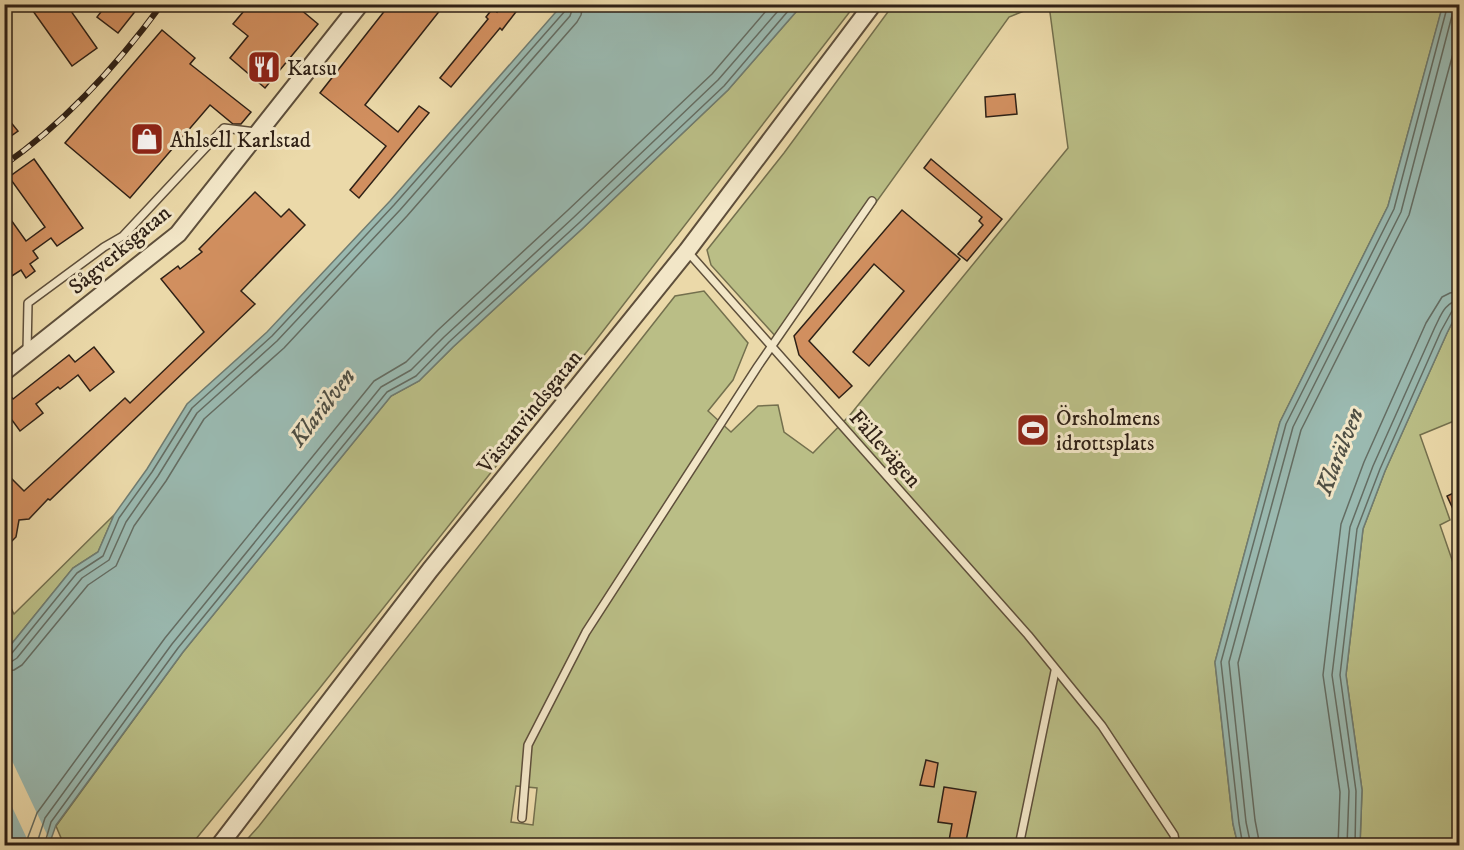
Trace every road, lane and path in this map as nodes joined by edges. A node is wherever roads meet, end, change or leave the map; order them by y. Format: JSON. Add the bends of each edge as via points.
{"nodes":[{"id":1,"x":360,"y":4,"type":"edge"},
{"id":2,"x":873,"y":4,"type":"edge"},
{"id":3,"x":259,"y":132,"type":"junction"},
{"id":4,"x":872,"y":201,"type":"dead end"},
{"id":5,"x":687,"y":251,"type":"junction"},
{"id":6,"x":772,"y":346,"type":"junction"},
{"id":7,"x":27,"y":355,"type":"junction"},
{"id":8,"x":4,"y":372,"type":"edge"},
{"id":9,"x":1055,"y":670,"type":"junction"},
{"id":10,"x":522,"y":818,"type":"dead end"},
{"id":11,"x":219,"y":846,"type":"edge"},
{"id":12,"x":1019,"y":846,"type":"edge"},
{"id":13,"x":1176,"y":846,"type":"edge"}],
"edges":[{"from":1,"to":3,"type":"street","name":"Sågverksgatan"},
{"from":2,"to":5,"type":"street","name":"Västanvindsgatan"},
{"from":3,"to":7,"type":"street","name":"Sågverksgatan","via":[[178,234]]},
{"from":3,"to":7,"type":"lane","via":[[224,128],[123,236],[28,303]]},
{"from":4,"to":6,"type":"lane"},
{"from":5,"to":6,"type":"lane","name":"Fällevägen"},
{"from":5,"to":11,"type":"street","name":"Västanvindsgatan","via":[[430,570]]},
{"from":6,"to":9,"type":"lane","name":"Fällevägen"},
{"from":6,"to":10,"type":"lane","via":[[586,632],[528,744]]},
{"from":7,"to":8,"type":"street","name":"Sågverksgatan"},
{"from":9,"to":12,"type":"lane"},
{"from":9,"to":13,"type":"lane","name":"Fällevägen","via":[[1102,726],[1173,835]]}]}
